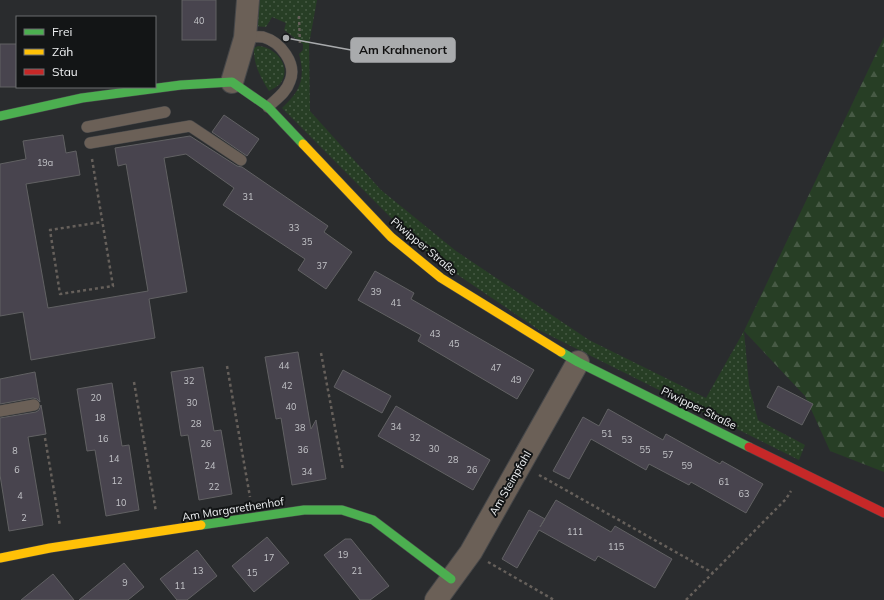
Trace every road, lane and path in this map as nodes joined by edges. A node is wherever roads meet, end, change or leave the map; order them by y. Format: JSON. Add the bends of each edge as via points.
{"nodes":[{"id":1,"x":248,"y":0,"type":"edge"},
{"id":2,"x":300,"y":16,"type":"dead end"},
{"id":3,"x":245,"y":38,"type":"junction"},
{"id":4,"x":287,"y":56,"type":"junction"},
{"id":5,"x":232,"y":82,"type":"junction"},
{"id":6,"x":268,"y":107,"type":"junction"},
{"id":7,"x":164,"y":112,"type":"dead end"},
{"id":8,"x":0,"y":116,"type":"edge"},
{"id":9,"x":87,"y":127,"type":"dead end"},
{"id":10,"x":90,"y":142,"type":"joint"},
{"id":11,"x":241,"y":160,"type":"dead end"},
{"id":12,"x":102,"y":222,"type":"junction"},
{"id":13,"x":321,"y":353,"type":"dead end"},
{"id":14,"x":578,"y":362,"type":"junction"},
{"id":15,"x":227,"y":366,"type":"dead end"},
{"id":16,"x":134,"y":382,"type":"dead end"},
{"id":17,"x":34,"y":405,"type":"dead end"},
{"id":18,"x":0,"y":411,"type":"edge"},
{"id":19,"x":45,"y":438,"type":"dead end"},
{"id":20,"x":521,"y":465,"type":"junction"},
{"id":21,"x":343,"y":470,"type":"dead end"},
{"id":22,"x":804,"y":473,"type":"junction"},
{"id":23,"x":884,"y":513,"type":"edge"},
{"id":24,"x":253,"y":518,"type":"junction"},
{"id":25,"x":159,"y":532,"type":"junction"},
{"id":26,"x":64,"y":546,"type":"junction"},
{"id":27,"x":471,"y":552,"type":"junction"},
{"id":28,"x":0,"y":558,"type":"edge"},
{"id":29,"x":713,"y":573,"type":"junction"},
{"id":30,"x":451,"y":579,"type":"junction"},
{"id":31,"x":436,"y":600,"type":"edge"},
{"id":32,"x":554,"y":600,"type":"edge"},
{"id":33,"x":686,"y":600,"type":"edge"}],
"edges":[{"from":1,"to":3,"type":"street"},
{"from":2,"to":4,"type":"path","via":[[300,46]]},
{"from":3,"to":4,"type":"lane","via":[[262,37],[270,40]]},
{"from":3,"to":5,"type":"street"},
{"from":4,"to":6,"type":"lane","via":[[291,80],[286,91]]},
{"from":5,"to":6,"type":"street","name":"Piwipper Straße"},
{"from":5,"to":8,"type":"street","via":[[181,85],[82,98]]},
{"from":6,"to":14,"type":"street","name":"Piwipper Straße","via":[[391,237],[441,278]]},
{"from":7,"to":9,"type":"lane"},
{"from":10,"to":11,"type":"lane","via":[[190,126]]},
{"from":10,"to":12,"type":"path"},
{"from":12,"to":12,"type":"path","via":[[113,286],[60,294],[50,230]]},
{"from":13,"to":21,"type":"path"},
{"from":14,"to":20,"type":"street","name":"Am Steinpfahl"},
{"from":14,"to":22,"type":"street","name":"Piwipper Straße"},
{"from":15,"to":24,"type":"path"},
{"from":16,"to":25,"type":"path"},
{"from":17,"to":18,"type":"lane"},
{"from":19,"to":26,"type":"path"},
{"from":20,"to":27,"type":"street","name":"Am Steinpfahl"},
{"from":20,"to":29,"type":"path"},
{"from":22,"to":23,"type":"street","name":"Piwipper Straße"},
{"from":22,"to":29,"type":"path","via":[[786,499]]},
{"from":24,"to":25,"type":"street","name":"Am Margarethenhof"},
{"from":24,"to":30,"type":"street","name":"Am Margarethenhof","via":[[304,510],[342,510],[373,520]]},
{"from":25,"to":26,"type":"street","name":"Am Margarethenhof"},
{"from":26,"to":28,"type":"street","name":"Am Margarethenhof"},
{"from":27,"to":30,"type":"street","name":"Am Steinpfahl"},
{"from":27,"to":32,"type":"path"},
{"from":29,"to":33,"type":"path"},
{"from":30,"to":31,"type":"street","name":"Am Steinpfahl"}]}
